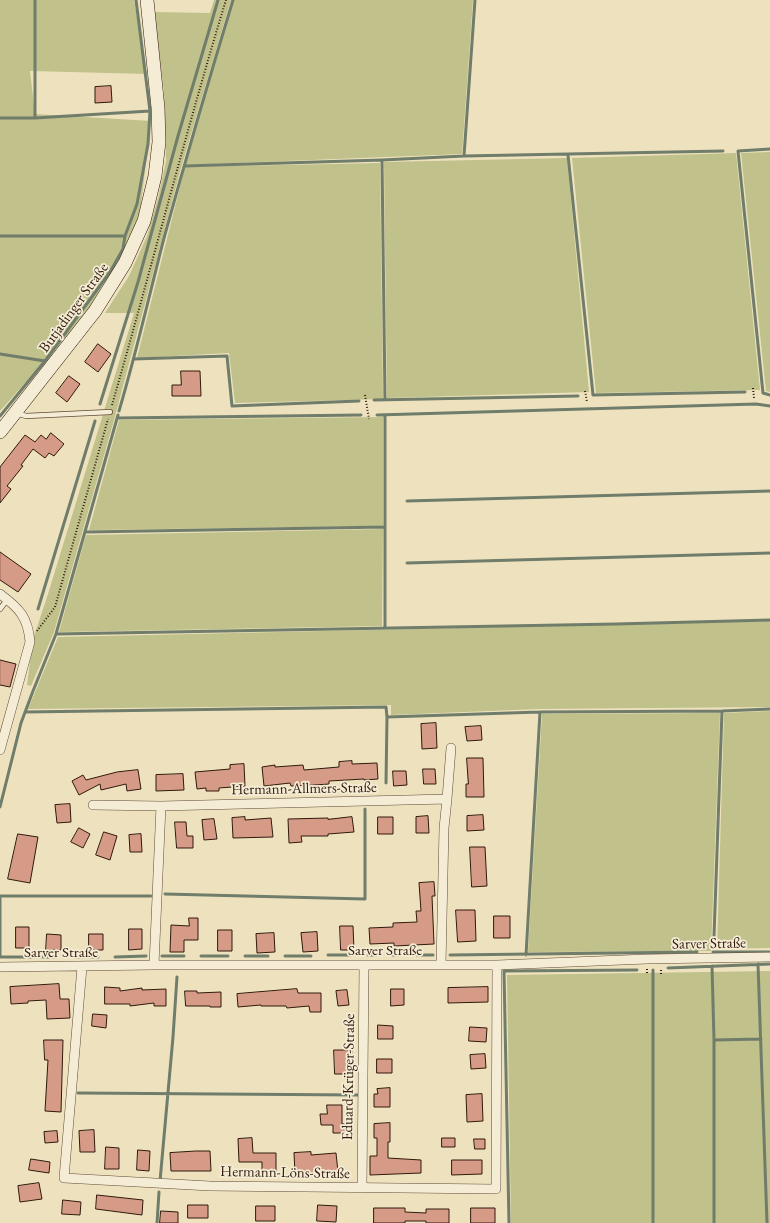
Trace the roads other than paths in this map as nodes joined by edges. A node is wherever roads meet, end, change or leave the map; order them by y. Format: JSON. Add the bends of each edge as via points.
{"nodes":[{"id":1,"x":147,"y":0,"type":"edge"},
{"id":2,"x":15,"y":412,"type":"junction"},
{"id":3,"x":110,"y":412,"type":"road end"},
{"id":4,"x":0,"y":432,"type":"edge"},
{"id":5,"x":4,"y":597,"type":"edge"},
{"id":6,"x":0,"y":608,"type":"edge"},
{"id":7,"x":451,"y":748,"type":"dead end"},
{"id":8,"x":0,"y":750,"type":"edge"},
{"id":9,"x":447,"y":799,"type":"junction"},
{"id":10,"x":93,"y":805,"type":"dead end"},
{"id":11,"x":162,"y":806,"type":"junction"},
{"id":12,"x":770,"y":957,"type":"edge"},
{"id":13,"x":154,"y":965,"type":"junction"},
{"id":14,"x":441,"y":965,"type":"junction"},
{"id":15,"x":497,"y":965,"type":"junction"},
{"id":16,"x":364,"y":966,"type":"junction"},
{"id":17,"x":0,"y":967,"type":"edge"},
{"id":18,"x":82,"y":967,"type":"junction"},
{"id":19,"x":362,"y":1188,"type":"junction"}],
"edges":[{"from":1,"to":2,"type":"main road","name":"Butjadinger Straße","via":[[159,142],[155,176],[144,221],[125,263],[99,305]]},
{"from":2,"to":3,"type":"lane","via":[[26,416]]},
{"from":2,"to":4,"type":"main road","name":"Butjadinger Straße"},
{"from":5,"to":6,"type":"lane"},
{"from":5,"to":8,"type":"street","via":[[20,612],[28,626],[30,642]]},
{"from":7,"to":9,"type":"street"},
{"from":9,"to":11,"type":"street","name":"Hermann-Allmers-Straße"},
{"from":9,"to":14,"type":"street"},
{"from":10,"to":11,"type":"street","name":"Hermann-Allmers-Straße"},
{"from":11,"to":13,"type":"street"},
{"from":12,"to":15,"type":"street","name":"Sarver Straße"},
{"from":13,"to":16,"type":"street","name":"Sarver Straße"},
{"from":13,"to":18,"type":"street","name":"Sarver Straße"},
{"from":14,"to":15,"type":"street","name":"Sarver Straße"},
{"from":14,"to":16,"type":"street","name":"Sarver Straße"},
{"from":15,"to":19,"type":"street","name":"Hermann-Löns-Straße","via":[[496,1189]]},
{"from":16,"to":19,"type":"street","name":"Eduard-Krüger-Straße"},
{"from":17,"to":18,"type":"street","name":"Sarver Straße"},
{"from":18,"to":19,"type":"street","name":"Hermann-Löns-Straße","via":[[64,1178],[210,1186]]}]}
